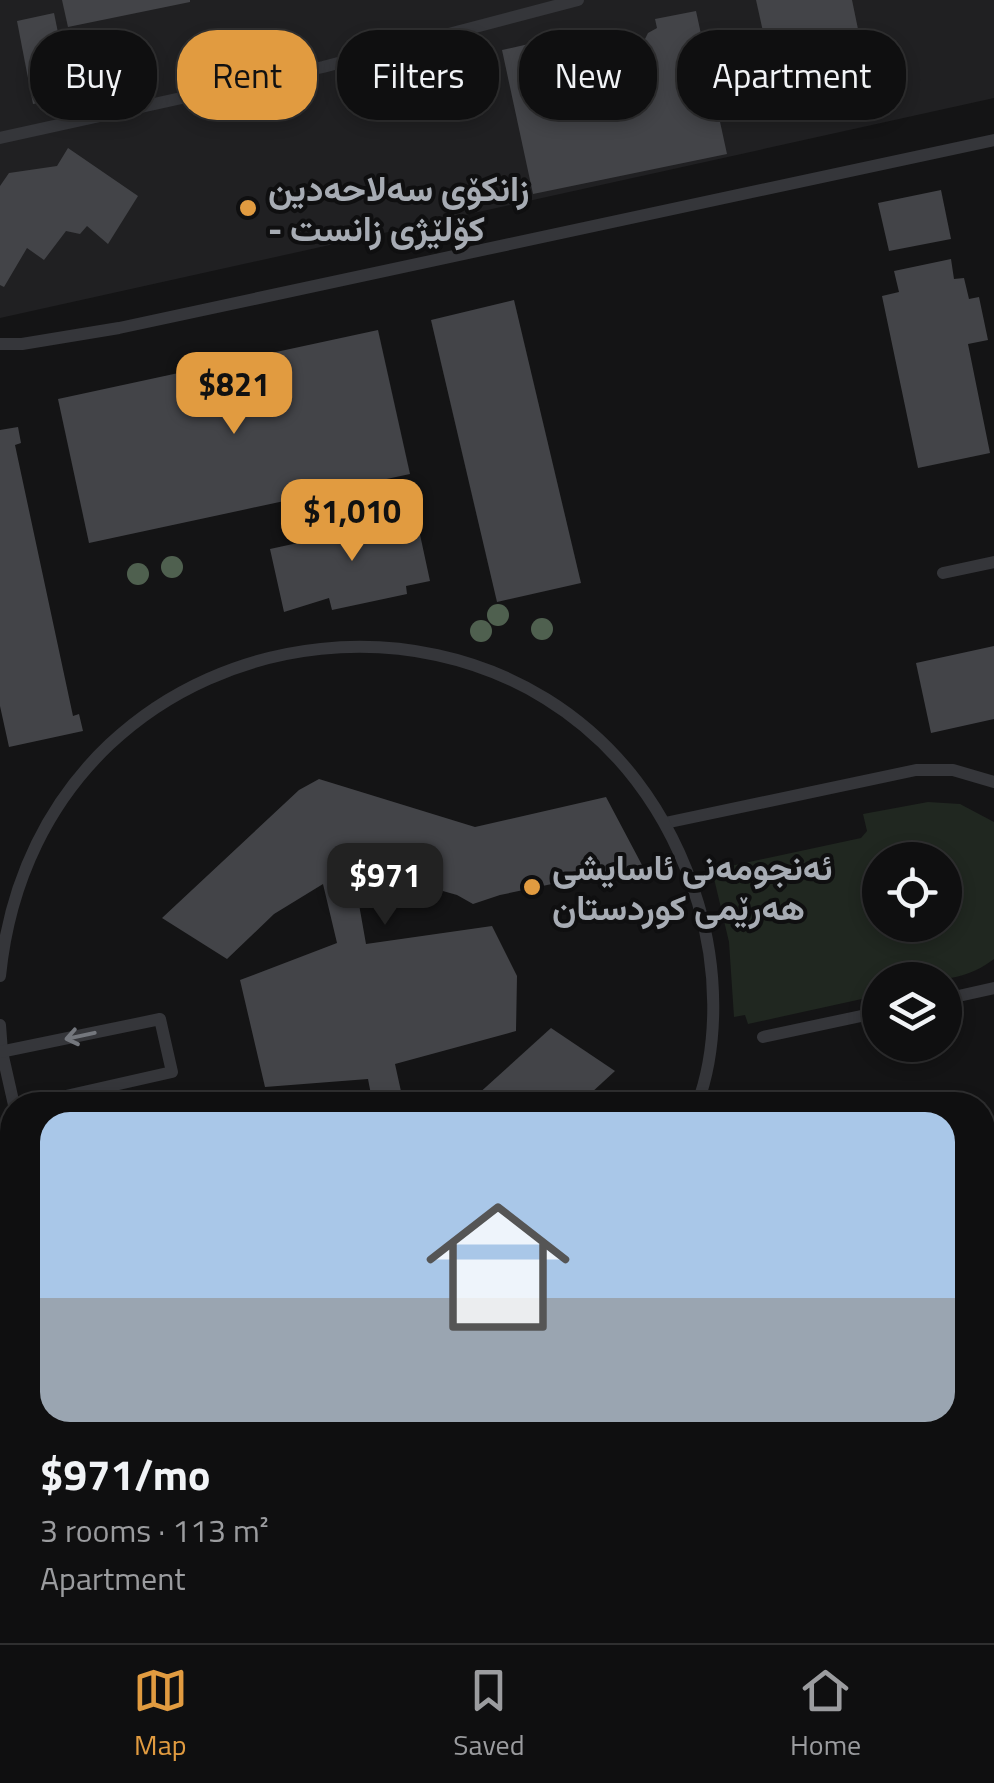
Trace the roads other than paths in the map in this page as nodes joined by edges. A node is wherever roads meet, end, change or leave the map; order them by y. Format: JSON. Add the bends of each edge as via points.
{"nodes":[{"id":1,"x":578,"y":0,"type":"edge"},
{"id":2,"x":0,"y":138,"type":"edge"},
{"id":3,"x":994,"y":140,"type":"edge"},
{"id":4,"x":0,"y":344,"type":"edge"},
{"id":5,"x":994,"y":562,"type":"edge"},
{"id":6,"x":943,"y":573,"type":"dead end"},
{"id":7,"x":994,"y":782,"type":"edge"},
{"id":8,"x":665,"y":823,"type":"junction"},
{"id":9,"x":0,"y":976,"type":"edge"},
{"id":10,"x":994,"y":988,"type":"edge"},
{"id":11,"x":962,"y":995,"type":"edge"},
{"id":12,"x":862,"y":1016,"type":"edge"},
{"id":13,"x":0,"y":1025,"type":"edge"},
{"id":14,"x":763,"y":1037,"type":"dead end"},
{"id":15,"x":1,"y":1052,"type":"edge"},
{"id":16,"x":10,"y":1092,"type":"edge"},
{"id":17,"x":84,"y":1092,"type":"edge"},
{"id":18,"x":700,"y":1092,"type":"edge"}],
"edges":[{"from":1,"to":2,"type":"lane","via":[[324,67]]},
{"from":3,"to":4,"type":"lane","via":[[118,328]]},
{"from":5,"to":6,"type":"lane"},
{"from":7,"to":8,"type":"lane","via":[[953,770],[916,770]]},
{"from":8,"to":9,"type":"lane","via":[[630,772],[589,732],[491,672],[436,654],[378,646],[264,657],[159,704],[74,782],[19,882]]},
{"from":8,"to":18,"type":"lane","via":[[705,926],[713,983]]},
{"from":10,"to":11,"type":"lane"},
{"from":12,"to":14,"type":"lane"},
{"from":13,"to":15,"type":"lane"},
{"from":15,"to":16,"type":"lane"},
{"from":17,"to":15,"type":"lane","one_way":true,"via":[[172,1072],[160,1019]]}]}
